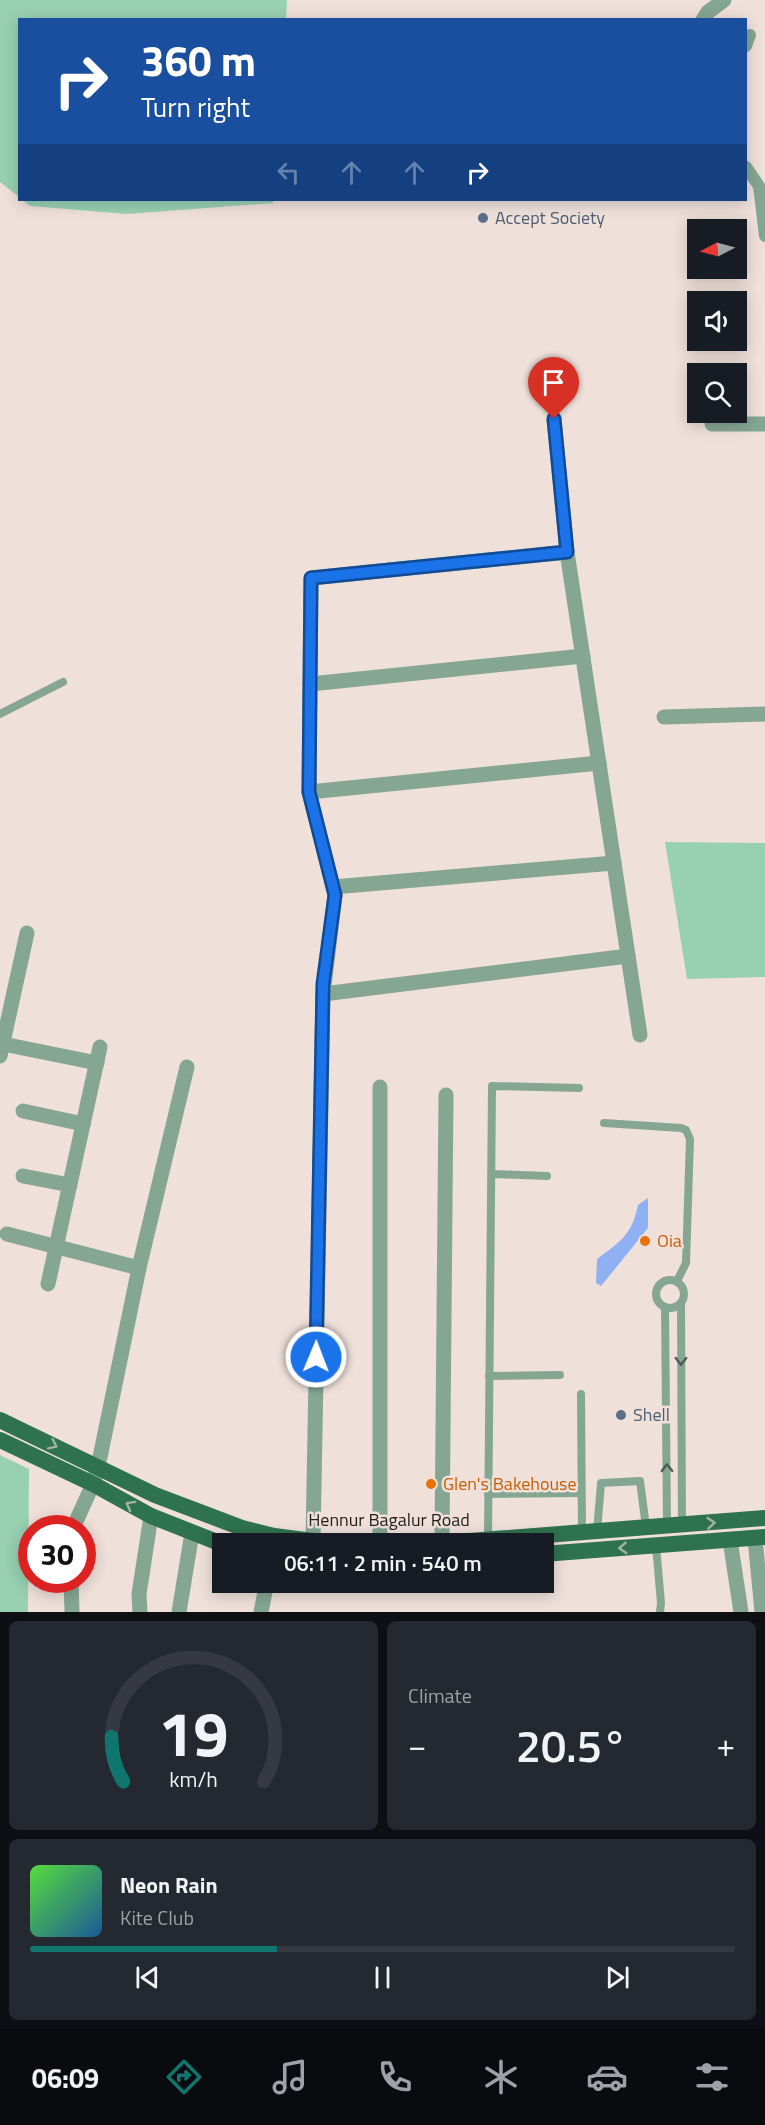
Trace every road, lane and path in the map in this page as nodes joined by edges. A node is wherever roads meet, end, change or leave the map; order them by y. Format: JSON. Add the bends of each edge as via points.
{"nodes":[{"id":1,"x":724,"y":0,"type":"edge"},
{"id":2,"x":704,"y":18,"type":"edge"},
{"id":3,"x":747,"y":168,"type":"edge"},
{"id":4,"x":765,"y":236,"type":"edge"},
{"id":5,"x":554,"y":419,"type":"dead end"},
{"id":6,"x":712,"y":424,"type":"dead end"},
{"id":7,"x":765,"y":424,"type":"edge"},
{"id":8,"x":567,"y":552,"type":"junction"},
{"id":9,"x":583,"y":656,"type":"junction"},
{"id":10,"x":63,"y":682,"type":"dead end"},
{"id":11,"x":310,"y":684,"type":"junction"},
{"id":12,"x":0,"y":714,"type":"edge"},
{"id":13,"x":765,"y":714,"type":"edge"},
{"id":14,"x":664,"y":717,"type":"dead end"},
{"id":15,"x":599,"y":763,"type":"junction"},
{"id":16,"x":309,"y":792,"type":"junction"},
{"id":17,"x":614,"y":863,"type":"junction"},
{"id":18,"x":333,"y":887,"type":"junction"},
{"id":19,"x":27,"y":933,"type":"dead end"},
{"id":20,"x":628,"y":956,"type":"junction"},
{"id":21,"x":323,"y":994,"type":"junction"},
{"id":22,"x":640,"y":1035,"type":"dead end"},
{"id":23,"x":100,"y":1047,"type":"dead end"},
{"id":24,"x":2,"y":1050,"type":"edge"},
{"id":25,"x":97,"y":1063,"type":"junction"},
{"id":26,"x":187,"y":1067,"type":"dead end"},
{"id":27,"x":380,"y":1087,"type":"dead end"},
{"id":28,"x":579,"y":1088,"type":"dead end"},
{"id":29,"x":446,"y":1095,"type":"dead end"},
{"id":30,"x":23,"y":1111,"type":"dead end"},
{"id":31,"x":83,"y":1124,"type":"junction"},
{"id":32,"x":604,"y":1124,"type":"dead end"},
{"id":33,"x":492,"y":1174,"type":"junction"},
{"id":34,"x":23,"y":1176,"type":"dead end"},
{"id":35,"x":547,"y":1176,"type":"dead end"},
{"id":36,"x":69,"y":1185,"type":"junction"},
{"id":37,"x":7,"y":1234,"type":"dead end"},
{"id":38,"x":56,"y":1246,"type":"junction"},
{"id":39,"x":139,"y":1268,"type":"junction"},
{"id":40,"x":677,"y":1281,"type":"junction"},
{"id":41,"x":48,"y":1284,"type":"dead end"},
{"id":42,"x":681,"y":1303,"type":"junction"},
{"id":43,"x":665,"y":1307,"type":"junction"},
{"id":44,"x":560,"y":1375,"type":"dead end"},
{"id":45,"x":489,"y":1376,"type":"junction"},
{"id":46,"x":581,"y":1394,"type":"dead end"},
{"id":47,"x":0,"y":1420,"type":"edge"},
{"id":48,"x":0,"y":1440,"type":"edge"},
{"id":49,"x":98,"y":1467,"type":"junction"},
{"id":50,"x":93,"y":1484,"type":"junction"},
{"id":51,"x":581,"y":1493,"type":"junction"},
{"id":52,"x":488,"y":1494,"type":"junction"},
{"id":53,"x":79,"y":1515,"type":"edge"},
{"id":54,"x":151,"y":1516,"type":"junction"},
{"id":55,"x":765,"y":1518,"type":"edge"},
{"id":56,"x":675,"y":1526,"type":"junction"},
{"id":57,"x":646,"y":1529,"type":"junction"},
{"id":58,"x":589,"y":1532,"type":"junction"},
{"id":59,"x":192,"y":1533,"type":"junction"},
{"id":60,"x":255,"y":1533,"type":"edge"},
{"id":61,"x":314,"y":1533,"type":"edge"},
{"id":62,"x":380,"y":1533,"type":"edge"},
{"id":63,"x":442,"y":1533,"type":"edge"},
{"id":64,"x":488,"y":1533,"type":"edge"},
{"id":65,"x":554,"y":1534,"type":"edge"},
{"id":66,"x":760,"y":1538,"type":"edge"},
{"id":67,"x":212,"y":1540,"type":"edge"},
{"id":68,"x":730,"y":1540,"type":"junction"},
{"id":69,"x":656,"y":1546,"type":"junction"},
{"id":70,"x":554,"y":1553,"type":"edge"},
{"id":71,"x":71,"y":1593,"type":"edge"},
{"id":72,"x":265,"y":1593,"type":"edge"},
{"id":73,"x":72,"y":1612,"type":"edge"},
{"id":74,"x":140,"y":1612,"type":"edge"},
{"id":75,"x":179,"y":1612,"type":"edge"},
{"id":76,"x":261,"y":1612,"type":"edge"},
{"id":77,"x":660,"y":1612,"type":"edge"},
{"id":78,"x":741,"y":1612,"type":"edge"},
{"id":79,"x":762,"y":1612,"type":"edge"}],
"edges":[{"from":1,"to":2,"type":"street"},
{"from":3,"to":4,"type":"street","via":[[759,186]]},
{"from":5,"to":8,"type":"street"},
{"from":6,"to":7,"type":"street"},
{"from":8,"to":9,"type":"street"},
{"from":8,"to":11,"type":"street","via":[[311,578]]},
{"from":9,"to":11,"type":"street"},
{"from":9,"to":15,"type":"street"},
{"from":10,"to":12,"type":"lane"},
{"from":11,"to":16,"type":"street"},
{"from":13,"to":14,"type":"street"},
{"from":15,"to":16,"type":"street"},
{"from":15,"to":17,"type":"street"},
{"from":16,"to":18,"type":"street"},
{"from":17,"to":18,"type":"street"},
{"from":17,"to":20,"type":"street"},
{"from":18,"to":21,"type":"street"},
{"from":19,"to":24,"type":"street"},
{"from":20,"to":21,"type":"street"},
{"from":20,"to":22,"type":"street"},
{"from":21,"to":61,"type":"street"},
{"from":23,"to":25,"type":"street"},
{"from":24,"to":25,"type":"street"},
{"from":25,"to":31,"type":"street"},
{"from":26,"to":39,"type":"street"},
{"from":27,"to":62,"type":"street"},
{"from":28,"to":33,"type":"lane","via":[[492,1086]]},
{"from":29,"to":63,"type":"street"},
{"from":30,"to":31,"type":"street"},
{"from":31,"to":36,"type":"street"},
{"from":32,"to":40,"type":"lane","via":[[681,1128],[688,1134],[686,1263]]},
{"from":33,"to":35,"type":"lane"},
{"from":33,"to":45,"type":"lane"},
{"from":34,"to":36,"type":"street"},
{"from":36,"to":38,"type":"street"},
{"from":37,"to":38,"type":"street"},
{"from":38,"to":39,"type":"street"},
{"from":38,"to":41,"type":"street"},
{"from":39,"to":49,"type":"street"},
{"from":40,"to":42,"type":"lane","via":[[684,1294]]},
{"from":40,"to":43,"type":"lane","via":[[667,1279],[656,1288],[656,1298]]},
{"from":42,"to":43,"type":"lane","via":[[674,1308]]},
{"from":42,"to":56,"type":"lane","one_way":true},
{"from":56,"to":43,"type":"lane","one_way":true},
{"from":44,"to":45,"type":"lane"},
{"from":45,"to":52,"type":"lane"},
{"from":46,"to":51,"type":"lane"},
{"from":47,"to":49,"type":"main road","name":"Hennur Bagalur Road","one_way":true},
{"from":48,"to":50,"type":"main road"},
{"from":49,"to":50,"type":"street"},
{"from":49,"to":60,"type":"main road","name":"Hennur Bagalur Road","via":[[155,1495]]},
{"from":50,"to":53,"type":"street"},
{"from":54,"to":50,"type":"main road","one_way":true},
{"from":51,"to":52,"type":"lane"},
{"from":51,"to":58,"type":"lane"},
{"from":52,"to":64,"type":"lane"},
{"from":54,"to":59,"type":"main road"},
{"from":54,"to":74,"type":"street","via":[[139,1594]]},
{"from":56,"to":55,"type":"main road","name":"Hennur Bagalur Road","one_way":true},
{"from":56,"to":57,"type":"main road","name":"Hennur Bagalur Road"},
{"from":57,"to":58,"type":"main road","name":"Hennur Bagalur Road"},
{"from":57,"to":58,"type":"lane","via":[[640,1481],[601,1483]]},
{"from":58,"to":65,"type":"main road","name":"Hennur Bagalur Road"},
{"from":59,"to":67,"type":"main road"},
{"from":59,"to":75,"type":"street"},
{"from":66,"to":68,"type":"main road"},
{"from":66,"to":79,"type":"street"},
{"from":68,"to":69,"type":"main road"},
{"from":68,"to":78,"type":"street"},
{"from":69,"to":70,"type":"main road","one_way":true},
{"from":69,"to":77,"type":"lane"},
{"from":71,"to":73,"type":"street"},
{"from":72,"to":76,"type":"street"}]}
